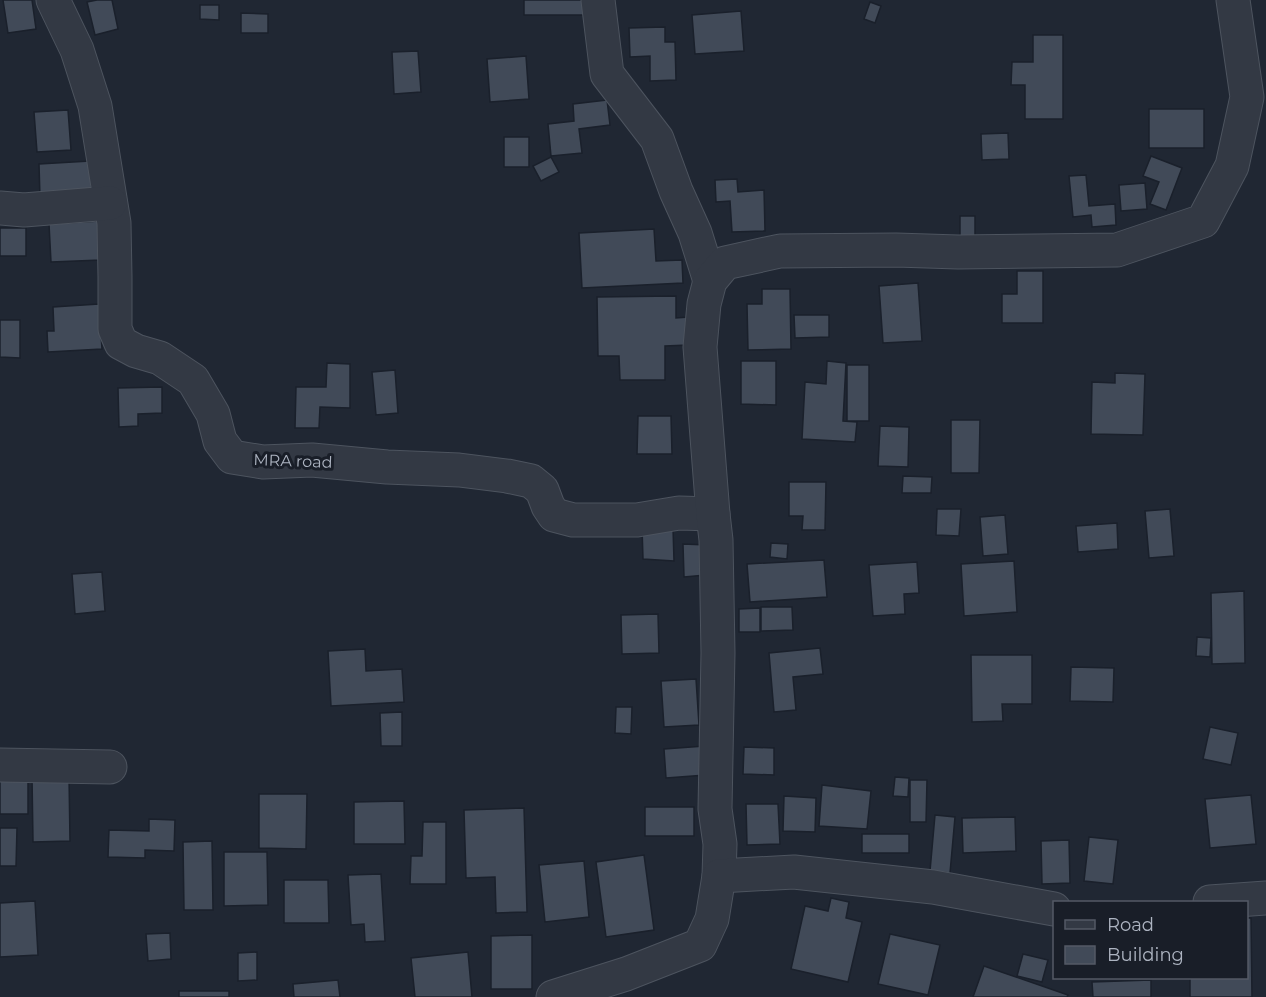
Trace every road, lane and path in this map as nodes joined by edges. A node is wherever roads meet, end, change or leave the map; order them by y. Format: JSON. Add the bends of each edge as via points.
{"nodes":[{"id":1,"x":53,"y":0,"type":"edge"},
{"id":2,"x":598,"y":0,"type":"edge"},
{"id":3,"x":1233,"y":0,"type":"edge"},
{"id":4,"x":110,"y":203,"type":"junction"},
{"id":5,"x":0,"y":208,"type":"edge"},
{"id":6,"x":710,"y":281,"type":"junction"},
{"id":7,"x":713,"y":514,"type":"junction"},
{"id":8,"x":0,"y":765,"type":"edge"},
{"id":9,"x":110,"y":767,"type":"dead end"},
{"id":10,"x":719,"y":876,"type":"junction"},
{"id":11,"x":1266,"y":898,"type":"edge"},
{"id":12,"x":1232,"y":901,"type":"edge"},
{"id":13,"x":1053,"y":909,"type":"edge"},
{"id":14,"x":553,"y":997,"type":"edge"}],
"edges":[{"from":1,"to":4,"type":"street","name":"MRA road","via":[[95,106]]},
{"from":2,"to":6,"type":"street","via":[[607,74],[657,139]]},
{"from":3,"to":6,"type":"street","via":[[1247,97],[1232,166],[1203,221],[1117,250],[780,251],[725,263]]},
{"from":4,"to":5,"type":"street","via":[[24,210]]},
{"from":4,"to":7,"type":"street","name":"MRA road","via":[[116,277],[115,329],[121,343],[160,358],[193,380],[213,414],[220,441],[232,458],[263,462],[312,460],[507,476],[531,482],[542,490],[554,515],[573,520]]},
{"from":6,"to":7,"type":"street","via":[[700,347]]},
{"from":7,"to":10,"type":"street"},
{"from":8,"to":9,"type":"street"},
{"from":10,"to":13,"type":"street","via":[[794,872],[933,887]]},
{"from":10,"to":14,"type":"street","via":[[712,919],[700,945]]},
{"from":11,"to":12,"type":"street"}]}
